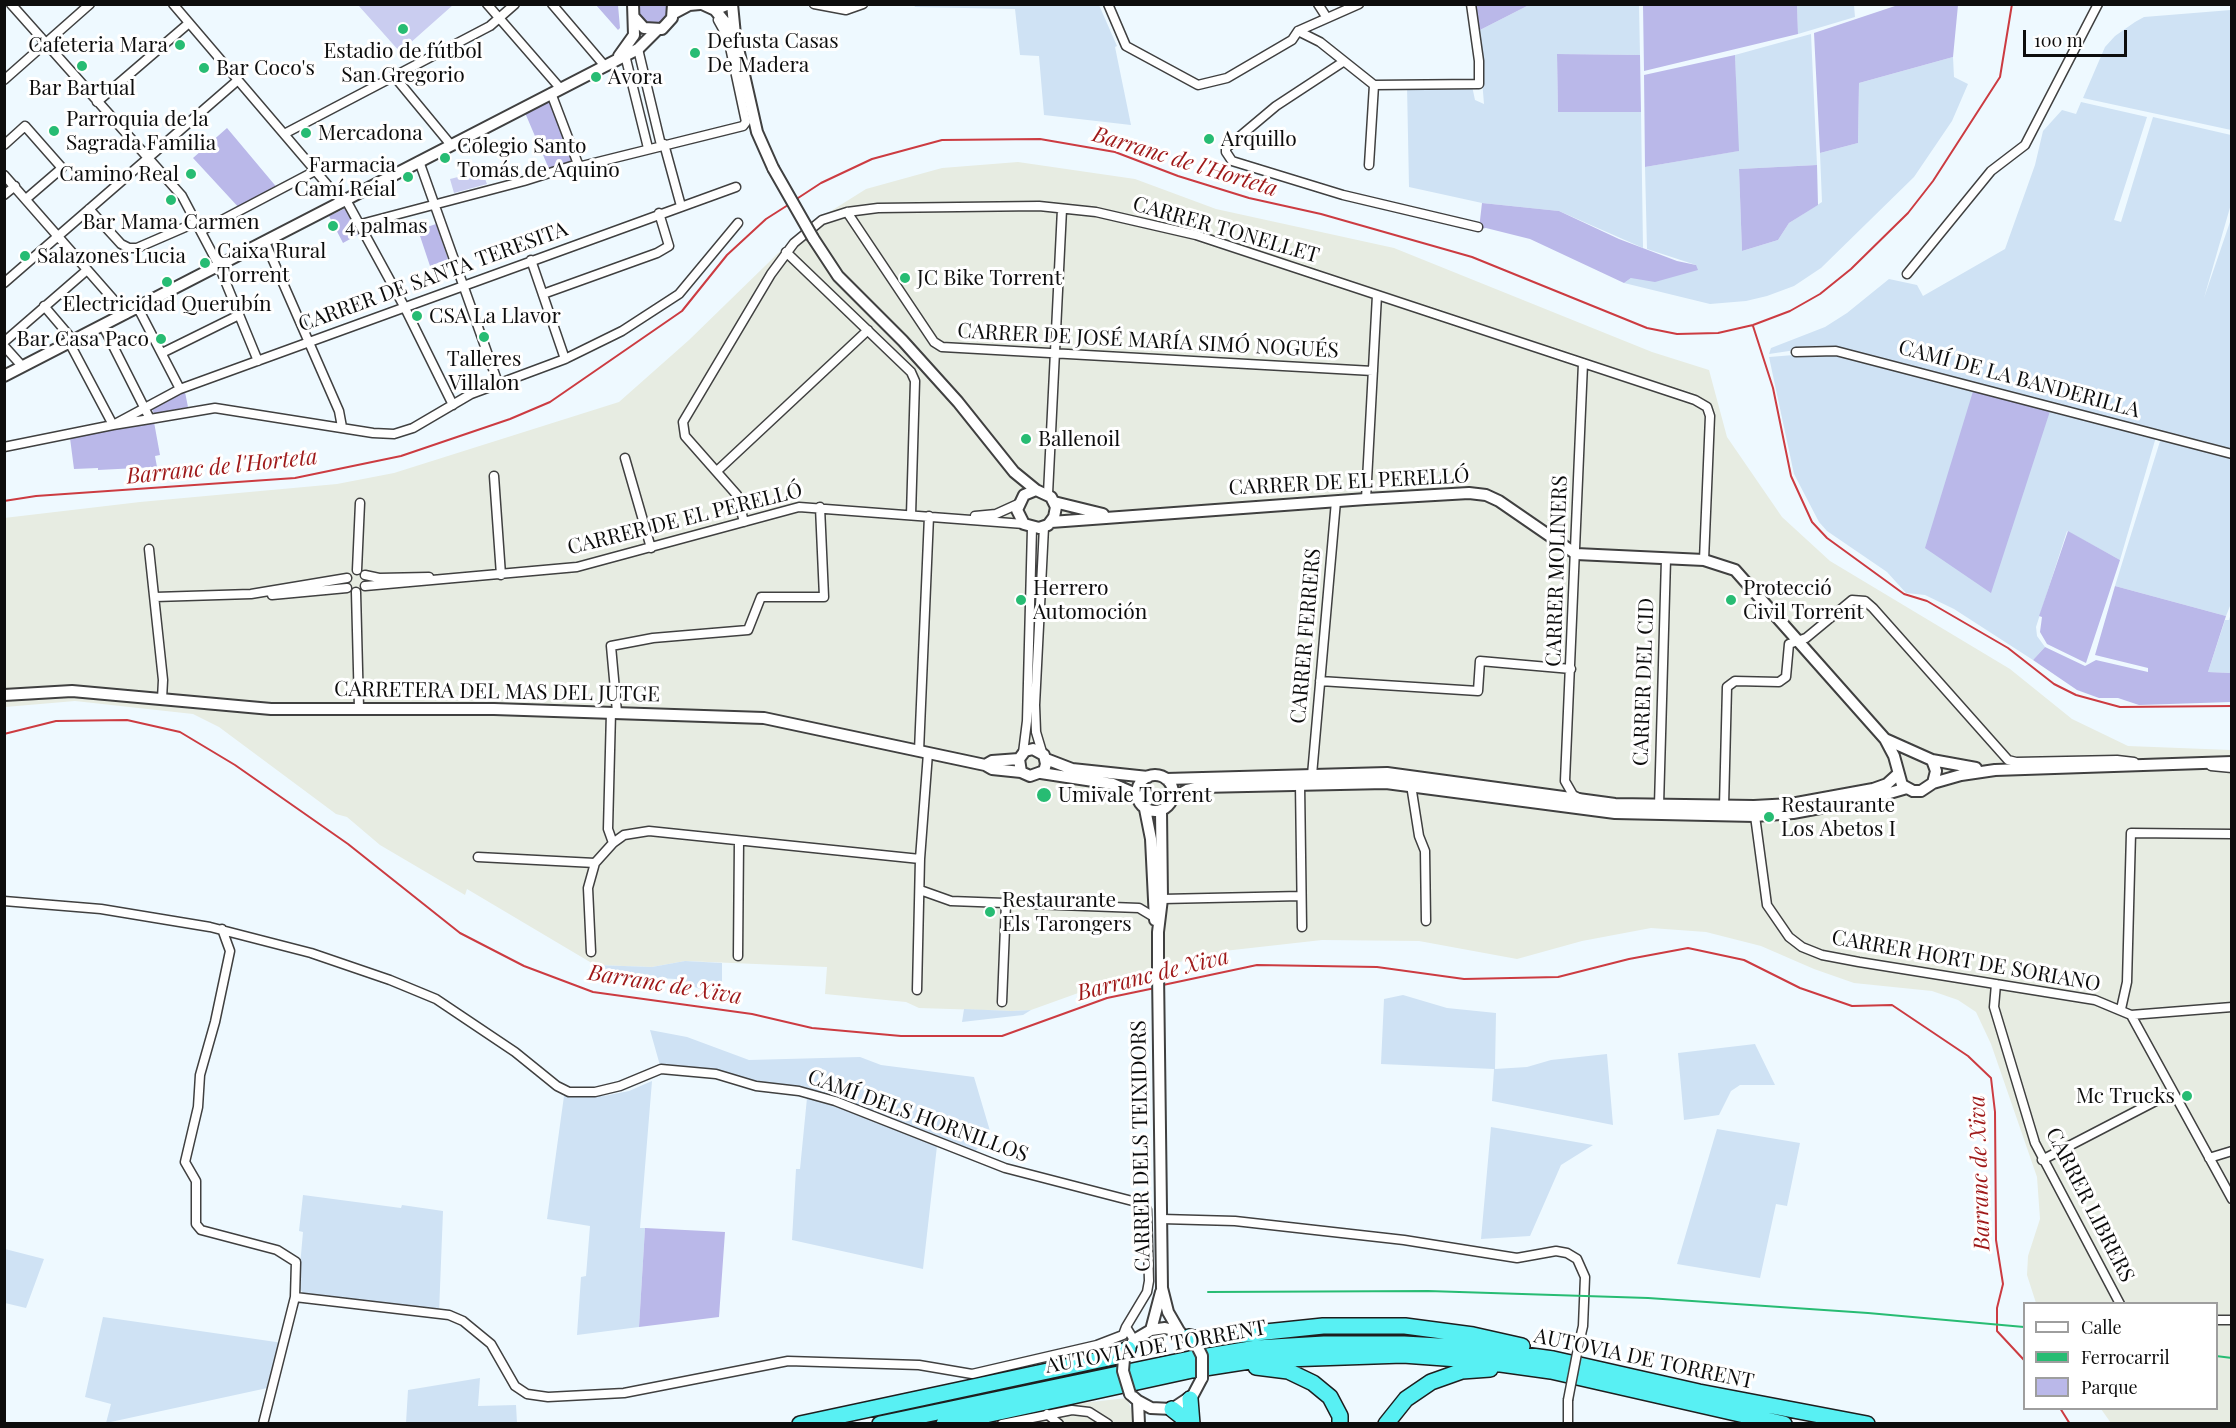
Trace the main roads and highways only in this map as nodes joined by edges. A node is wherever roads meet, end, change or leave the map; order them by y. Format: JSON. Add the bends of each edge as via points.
{"nodes":[{"id":1,"x":1188,"y":1338,"type":"road end"},
{"id":2,"x":1129,"y":1350,"type":"road end"},
{"id":3,"x":1190,"y":1399,"type":"road end"},
{"id":4,"x":1166,"y":1409,"type":"road end"},
{"id":5,"x":1805,"y":1413,"type":"junction"},
{"id":6,"x":981,"y":1416,"type":"junction"},
{"id":7,"x":800,"y":1424,"type":"edge"},
{"id":8,"x":880,"y":1424,"type":"edge"},
{"id":9,"x":944,"y":1424,"type":"edge"},
{"id":10,"x":1192,"y":1424,"type":"edge"},
{"id":11,"x":1340,"y":1424,"type":"edge"},
{"id":12,"x":1386,"y":1424,"type":"edge"},
{"id":13,"x":1758,"y":1424,"type":"edge"},
{"id":14,"x":1784,"y":1424,"type":"edge"},
{"id":15,"x":1867,"y":1424,"type":"edge"}],
"edges":[{"from":1,"to":5,"type":"highway","via":[[1323,1326],[1405,1326],[1473,1335]]},
{"from":2,"to":7,"type":"highway","via":[[1113,1357]]},
{"from":3,"to":10,"type":"highway"},
{"from":4,"to":10,"type":"highway"},
{"from":5,"to":8,"type":"highway","name":"AUTOVIA DE TORRENT","via":[[1542,1358],[1473,1348],[1324,1344],[1257,1348],[1190,1359]]},
{"from":5,"to":15,"type":"highway","name":"AUTOVIA DE TORRENT"},
{"from":6,"to":9,"type":"highway","name":"AUTOVIA DE TORRENT"},
{"from":6,"to":11,"type":"highway","via":[[1256,1367],[1288,1371],[1313,1383],[1330,1397]]},
{"from":6,"to":14,"type":"highway","name":"AUTOVIA DE TORRENT","via":[[1098,1388],[1245,1362],[1403,1355],[1551,1371]]},
{"from":12,"to":13,"type":"highway","via":[[1406,1399],[1431,1382],[1462,1371],[1495,1369]]}]}
